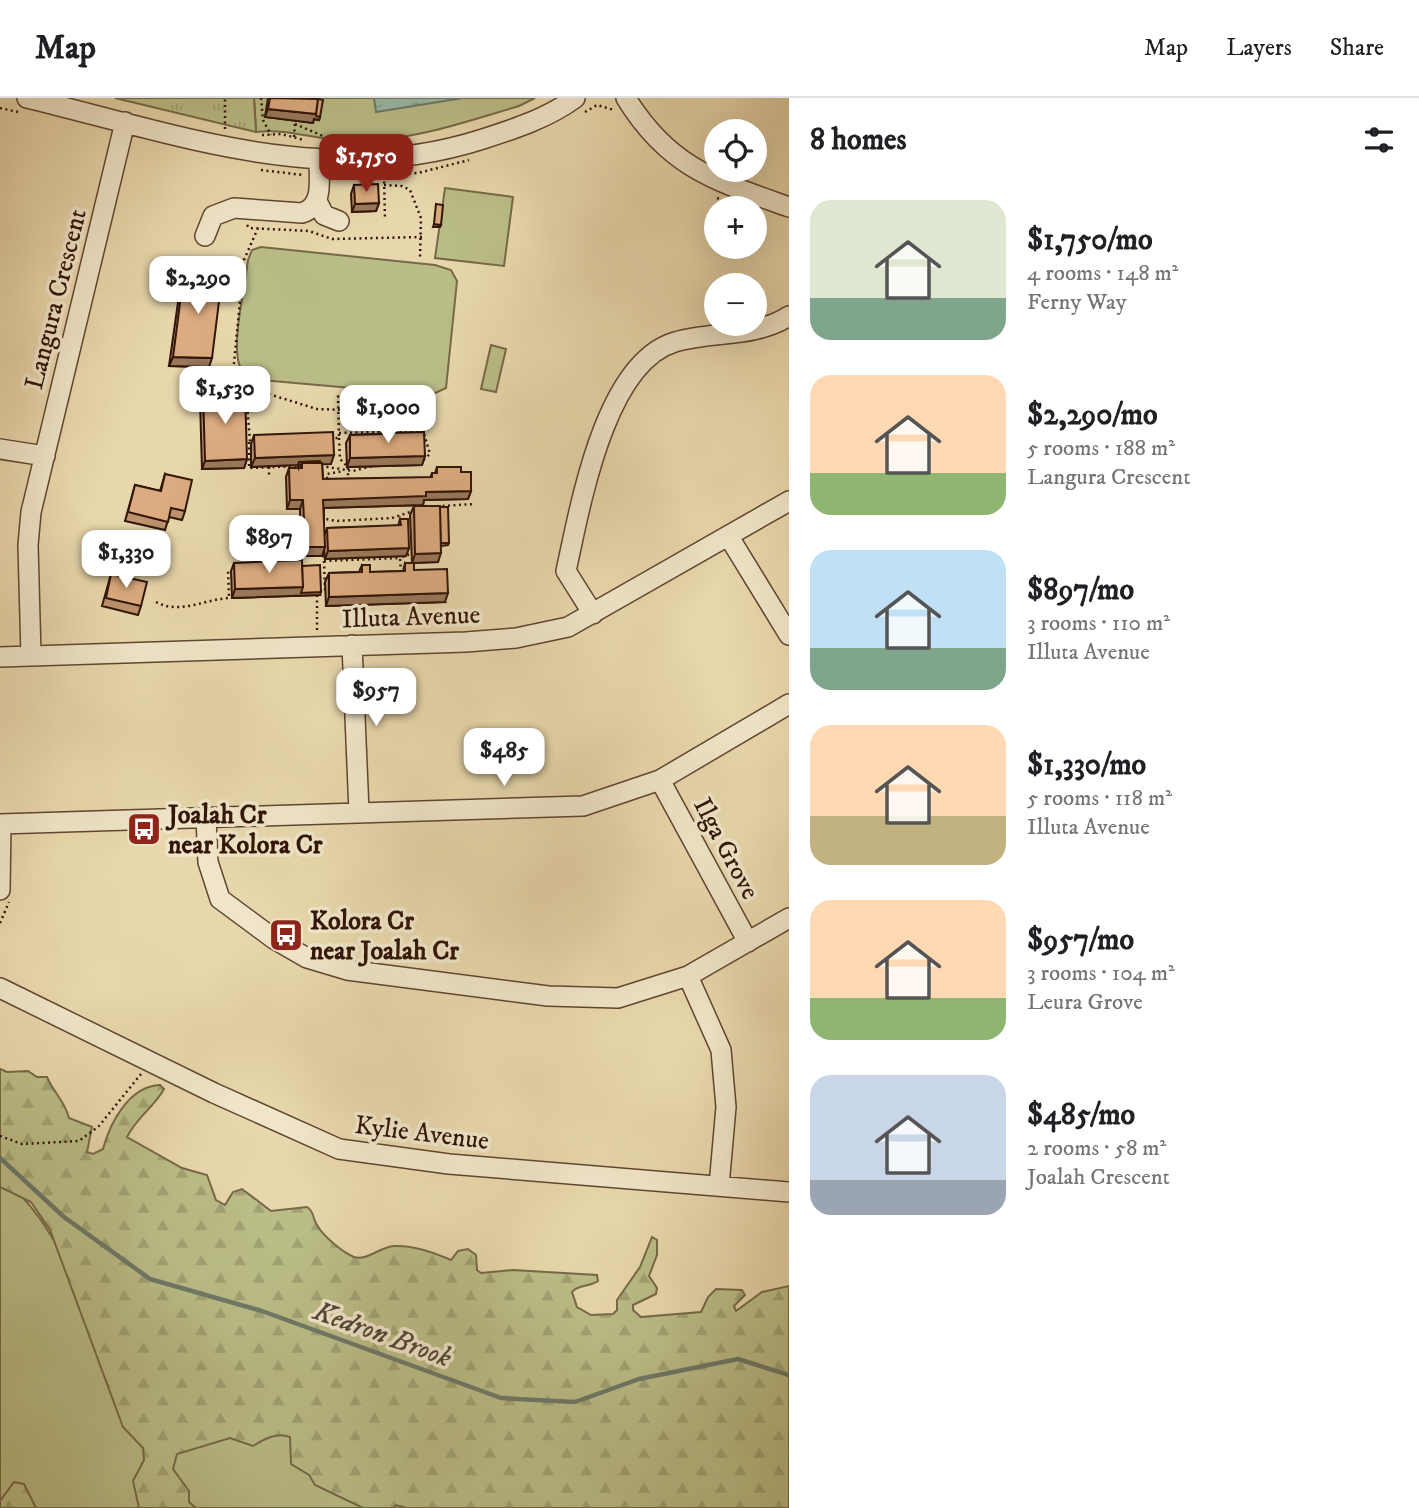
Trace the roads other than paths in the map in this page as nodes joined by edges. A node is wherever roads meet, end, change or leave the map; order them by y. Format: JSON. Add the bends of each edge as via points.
{"nodes":[{"id":1,"x":27,"y":98,"type":"edge"},
{"id":2,"x":575,"y":98,"type":"edge"},
{"id":3,"x":626,"y":98,"type":"edge"},
{"id":4,"x":125,"y":122,"type":"junction"},
{"id":5,"x":320,"y":150,"type":"junction"},
{"id":6,"x":317,"y":201,"type":"junction"},
{"id":7,"x":789,"y":207,"type":"edge"},
{"id":8,"x":339,"y":221,"type":"dead end"},
{"id":9,"x":205,"y":236,"type":"dead end"},
{"id":10,"x":789,"y":316,"type":"edge"},
{"id":11,"x":0,"y":449,"type":"edge"},
{"id":12,"x":45,"y":456,"type":"junction"},
{"id":13,"x":789,"y":501,"type":"edge"},
{"id":14,"x":729,"y":537,"type":"junction"},
{"id":15,"x":593,"y":614,"type":"junction"},
{"id":16,"x":789,"y":635,"type":"edge"},
{"id":17,"x":352,"y":645,"type":"junction"},
{"id":18,"x":30,"y":656,"type":"junction"},
{"id":19,"x":0,"y":657,"type":"edge"},
{"id":20,"x":789,"y":704,"type":"edge"},
{"id":21,"x":660,"y":780,"type":"junction"},
{"id":22,"x":359,"y":812,"type":"junction"},
{"id":23,"x":206,"y":818,"type":"junction"},
{"id":24,"x":1,"y":824,"type":"edge"},
{"id":25,"x":0,"y":890,"type":"edge"},
{"id":26,"x":789,"y":918,"type":"edge"},
{"id":27,"x":748,"y":942,"type":"junction"},
{"id":28,"x":688,"y":976,"type":"junction"},
{"id":29,"x":0,"y":989,"type":"edge"},
{"id":30,"x":719,"y":1186,"type":"junction"},
{"id":31,"x":789,"y":1192,"type":"edge"}],
"edges":[{"from":1,"to":4,"type":"street"},
{"from":2,"to":5,"type":"street","via":[[515,129],[440,151],[382,161]]},
{"from":3,"to":7,"type":"street","via":[[642,124],[676,159],[719,182]]},
{"from":4,"to":5,"type":"street","via":[[256,152]]},
{"from":4,"to":12,"type":"street","name":"Langura Crescent"},
{"from":5,"to":6,"type":"street"},
{"from":6,"to":8,"type":"street","via":[[324,215]]},
{"from":6,"to":9,"type":"street","via":[[302,213],[226,209],[213,216]]},
{"from":10,"to":15,"type":"street","via":[[753,330],[673,342],[645,359],[633,373],[592,455],[566,571]]},
{"from":11,"to":12,"type":"street"},
{"from":12,"to":18,"type":"street","name":"Langura Crescent","via":[[28,527]]},
{"from":13,"to":14,"type":"street","name":"Illuta Avenue"},
{"from":14,"to":15,"type":"street","name":"Illuta Avenue"},
{"from":14,"to":16,"type":"street"},
{"from":15,"to":17,"type":"street","name":"Illuta Avenue","via":[[568,627],[516,638]]},
{"from":17,"to":18,"type":"street","name":"Illuta Avenue"},
{"from":17,"to":22,"type":"street"},
{"from":18,"to":19,"type":"street","name":"Illuta Avenue"},
{"from":20,"to":21,"type":"street"},
{"from":21,"to":22,"type":"street","via":[[583,806]]},
{"from":21,"to":27,"type":"street","name":"Ilga Grove"},
{"from":22,"to":23,"type":"street"},
{"from":23,"to":24,"type":"street"},
{"from":23,"to":28,"type":"street","via":[[208,862],[220,899],[274,939],[327,965],[548,996],[618,998]]},
{"from":24,"to":25,"type":"street"},
{"from":26,"to":27,"type":"street"},
{"from":27,"to":28,"type":"street"},
{"from":28,"to":30,"type":"street","via":[[721,1050],[726,1107]]},
{"from":29,"to":30,"type":"street","name":"Kylie Avenue","via":[[339,1149],[449,1164]]},
{"from":30,"to":31,"type":"street","name":"Kylie Avenue"}]}
